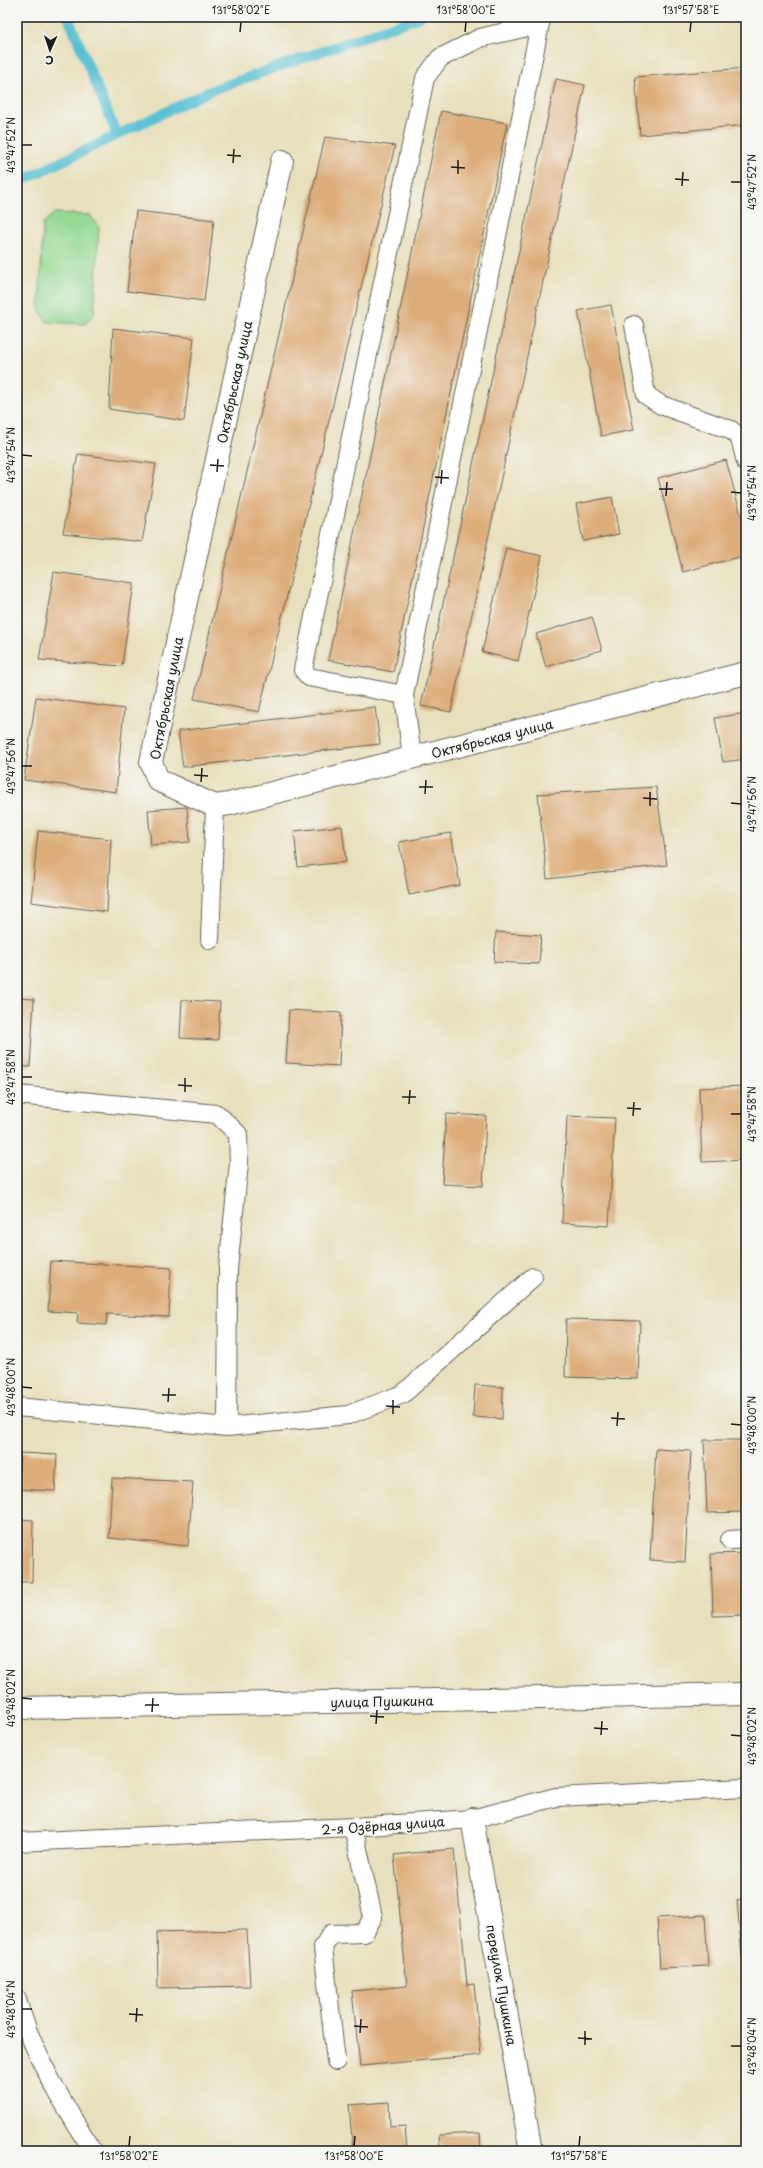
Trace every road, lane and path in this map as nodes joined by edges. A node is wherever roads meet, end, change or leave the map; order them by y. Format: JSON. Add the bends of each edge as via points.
{"nodes":[{"id":1,"x":542,"y":21,"type":"edge"},
{"id":2,"x":282,"y":160,"type":"dead end"},
{"id":3,"x":634,"y":325,"type":"dead end"},
{"id":4,"x":746,"y":462,"type":"edge"},
{"id":5,"x":746,"y":673,"type":"edge"},
{"id":6,"x":404,"y":695,"type":"junction"},
{"id":7,"x":412,"y":758,"type":"junction"},
{"id":8,"x":216,"y":806,"type":"junction"},
{"id":9,"x":210,"y":940,"type":"dead end"},
{"id":10,"x":17,"y":1095,"type":"edge"},
{"id":11,"x":533,"y":1277,"type":"dead end"},
{"id":12,"x":17,"y":1407,"type":"edge"},
{"id":13,"x":227,"y":1427,"type":"junction"},
{"id":14,"x":746,"y":1694,"type":"edge"},
{"id":15,"x":17,"y":1708,"type":"edge"},
{"id":16,"x":746,"y":1788,"type":"edge"},
{"id":17,"x":472,"y":1819,"type":"junction"},
{"id":18,"x":353,"y":1828,"type":"junction"},
{"id":19,"x":17,"y":1842,"type":"edge"},
{"id":20,"x":17,"y":1999,"type":"edge"},
{"id":21,"x":336,"y":2061,"type":"dead end"},
{"id":22,"x":92,"y":2151,"type":"edge"},
{"id":23,"x":531,"y":2151,"type":"edge"}],
"edges":[{"from":1,"to":6,"type":"lane"},
{"from":1,"to":6,"type":"lane","via":[[480,38],[440,58],[425,78],[303,670],[309,677]]},
{"from":2,"to":8,"type":"street","name":"Октябрьская улица","via":[[151,762],[158,780]]},
{"from":3,"to":4,"type":"lane","via":[[646,395],[661,405],[731,430],[740,438]]},
{"from":5,"to":7,"type":"street","name":"Октябрьская улица"},
{"from":6,"to":7,"type":"lane"},
{"from":7,"to":8,"type":"street","name":"Октябрьская улица"},
{"from":8,"to":9,"type":"lane"},
{"from":10,"to":13,"type":"lane","via":[[217,1114],[238,1134],[239,1163],[228,1269]]},
{"from":11,"to":13,"type":"lane","via":[[403,1394],[348,1414]]},
{"from":12,"to":13,"type":"lane"},
{"from":14,"to":15,"type":"street","name":"улица Пушкина"},
{"from":16,"to":17,"type":"lane","name":"2-я Озёрная улица","via":[[556,1797]]},
{"from":17,"to":18,"type":"lane","name":"2-я Озёрная улица"},
{"from":17,"to":23,"type":"street","name":"переулок Пушкина"},
{"from":18,"to":19,"type":"lane","name":"2-я Озёрная улица"},
{"from":18,"to":21,"type":"lane","via":[[373,1917],[364,1933],[331,1934],[323,1947]]},
{"from":20,"to":22,"type":"lane","via":[[25,2028],[53,2086]]}]}
